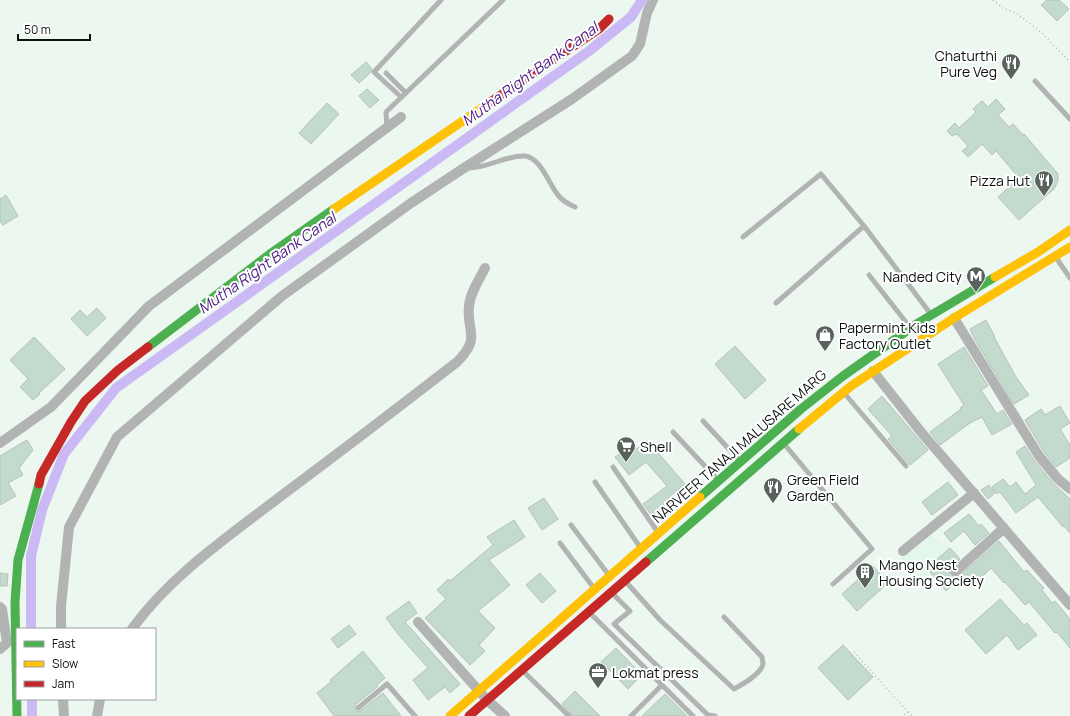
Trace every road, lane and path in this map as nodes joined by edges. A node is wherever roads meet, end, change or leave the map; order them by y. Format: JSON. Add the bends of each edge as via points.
{"nodes":[{"id":1,"x":441,"y":0,"type":"edge"},
{"id":2,"x":503,"y":0,"type":"edge"},
{"id":3,"x":653,"y":0,"type":"edge"},
{"id":4,"x":994,"y":0,"type":"edge"},
{"id":5,"x":608,"y":19,"type":"dead end"},
{"id":6,"x":1070,"y":62,"type":"edge"},
{"id":7,"x":386,"y":73,"type":"dead end"},
{"id":8,"x":1035,"y":81,"type":"dead end"},
{"id":9,"x":406,"y":93,"type":"junction"},
{"id":10,"x":401,"y":97,"type":"junction"},
{"id":11,"x":401,"y":117,"type":"dead end"},
{"id":12,"x":1070,"y":119,"type":"edge"},
{"id":13,"x":388,"y":127,"type":"junction"},
{"id":14,"x":464,"y":168,"type":"junction"},
{"id":15,"x":575,"y":207,"type":"dead end"},
{"id":16,"x":864,"y":226,"type":"junction"},
{"id":17,"x":1070,"y":230,"type":"edge"},
{"id":18,"x":742,"y":237,"type":"dead end"},
{"id":19,"x":1070,"y":247,"type":"edge"},
{"id":20,"x":1055,"y":257,"type":"junction"},
{"id":21,"x":1015,"y":265,"type":"junction"},
{"id":22,"x":485,"y":268,"type":"dead end"},
{"id":23,"x":869,"y":275,"type":"dead end"},
{"id":24,"x":1022,"y":277,"type":"junction"},
{"id":25,"x":1070,"y":278,"type":"edge"},
{"id":26,"x":776,"y":303,"type":"dead end"},
{"id":27,"x":931,"y":315,"type":"junction"},
{"id":28,"x":954,"y":318,"type":"junction"},
{"id":29,"x":910,"y":328,"type":"junction"},
{"id":30,"x":873,"y":371,"type":"junction"},
{"id":31,"x":843,"y":392,"type":"junction"},
{"id":32,"x":802,"y":409,"type":"junction"},
{"id":33,"x":810,"y":419,"type":"junction"},
{"id":34,"x":703,"y":421,"type":"dead end"},
{"id":35,"x":673,"y":432,"type":"dead end"},
{"id":36,"x":0,"y":443,"type":"edge"},
{"id":37,"x":783,"y":443,"type":"junction"},
{"id":38,"x":741,"y":462,"type":"junction"},
{"id":39,"x":906,"y":466,"type":"dead end"},
{"id":40,"x":613,"y":467,"type":"dead end"},
{"id":41,"x":719,"y":481,"type":"junction"},
{"id":42,"x":595,"y":482,"type":"dead end"},
{"id":43,"x":1070,"y":488,"type":"edge"},
{"id":44,"x":974,"y":493,"type":"junction"},
{"id":45,"x":571,"y":525,"type":"dead end"},
{"id":46,"x":1004,"y":528,"type":"junction"},
{"id":47,"x":659,"y":534,"type":"junction"},
{"id":48,"x":560,"y":543,"type":"dead end"},
{"id":49,"x":641,"y":549,"type":"junction"},
{"id":50,"x":903,"y":551,"type":"dead end"},
{"id":51,"x":955,"y":572,"type":"dead end"},
{"id":52,"x":606,"y":580,"type":"junction"},
{"id":53,"x":625,"y":580,"type":"junction"},
{"id":54,"x":833,"y":584,"type":"dead end"},
{"id":55,"x":595,"y":590,"type":"junction"},
{"id":56,"x":611,"y":592,"type":"junction"},
{"id":57,"x":1070,"y":605,"type":"edge"},
{"id":58,"x":0,"y":607,"type":"edge"},
{"id":59,"x":589,"y":612,"type":"junction"},
{"id":60,"x":724,"y":617,"type":"dead end"},
{"id":61,"x":418,"y":622,"type":"dead end"},
{"id":62,"x":61,"y":628,"type":"edge"},
{"id":63,"x":133,"y":628,"type":"edge"},
{"id":64,"x":0,"y":649,"type":"edge"},
{"id":65,"x":854,"y":652,"type":"dead end"},
{"id":66,"x":16,"y":659,"type":"edge"},
{"id":67,"x":522,"y":670,"type":"junction"},
{"id":68,"x":661,"y":686,"type":"junction"},
{"id":69,"x":479,"y":691,"type":"junction"},
{"id":70,"x":17,"y":700,"type":"edge"},
{"id":71,"x":63,"y":700,"type":"edge"},
{"id":72,"x":100,"y":700,"type":"edge"},
{"id":73,"x":487,"y":700,"type":"junction"},
{"id":74,"x":358,"y":708,"type":"dead end"},
{"id":75,"x":908,"y":712,"type":"junction"},
{"id":76,"x":17,"y":716,"type":"edge"},
{"id":77,"x":64,"y":716,"type":"edge"},
{"id":78,"x":97,"y":716,"type":"edge"},
{"id":79,"x":415,"y":716,"type":"edge"},
{"id":80,"x":450,"y":716,"type":"edge"},
{"id":81,"x":469,"y":716,"type":"edge"},
{"id":82,"x":505,"y":716,"type":"edge"},
{"id":83,"x":569,"y":716,"type":"edge"},
{"id":84,"x":631,"y":716,"type":"edge"},
{"id":85,"x":693,"y":716,"type":"edge"},
{"id":86,"x":715,"y":716,"type":"edge"},
{"id":87,"x":903,"y":716,"type":"edge"},
{"id":88,"x":912,"y":716,"type":"edge"}],
"edges":[{"from":1,"to":10,"type":"lane","via":[[374,72]]},
{"from":2,"to":9,"type":"lane"},
{"from":3,"to":14,"type":"street","via":[[647,13],[640,44],[632,56],[572,99]]},
{"from":4,"to":6,"type":"path","via":[[1041,32]]},
{"from":5,"to":66,"type":"main road","via":[[599,29],[270,254],[118,370],[85,401],[41,475],[18,560],[15,602]]},
{"from":7,"to":9,"type":"lane"},
{"from":8,"to":12,"type":"lane"},
{"from":9,"to":10,"type":"lane"},
{"from":10,"to":13,"type":"lane","via":[[386,112]]},
{"from":11,"to":13,"type":"street"},
{"from":13,"to":36,"type":"street","via":[[149,306],[51,407]]},
{"from":14,"to":15,"type":"lane","via":[[476,168],[514,157],[532,158],[558,195]]},
{"from":14,"to":62,"type":"street","via":[[282,296],[117,437],[69,527]]},
{"from":16,"to":18,"type":"lane","via":[[821,174]]},
{"from":16,"to":26,"type":"lane"},
{"from":16,"to":27,"type":"lane"},
{"from":17,"to":21,"type":"main road","name":"NARVEER TANAJI MALUSARE MARG"},
{"from":19,"to":20,"type":"main road","name":"NARVEER TANAJI MALUSARE MARG"},
{"from":20,"to":24,"type":"main road","name":"NARVEER TANAJI MALUSARE MARG"},
{"from":20,"to":25,"type":"lane"},
{"from":21,"to":24,"type":"main road"},
{"from":21,"to":27,"type":"main road","name":"NARVEER TANAJI MALUSARE MARG"},
{"from":22,"to":63,"type":"street","via":[[470,299],[468,308],[472,338],[464,355],[180,576],[145,611]]},
{"from":23,"to":29,"type":"lane"},
{"from":24,"to":28,"type":"main road","name":"NARVEER TANAJI MALUSARE MARG"},
{"from":27,"to":29,"type":"main road","name":"NARVEER TANAJI MALUSARE MARG"},
{"from":28,"to":30,"type":"main road","name":"NARVEER TANAJI MALUSARE MARG"},
{"from":28,"to":43,"type":"street","via":[[1039,456]]},
{"from":29,"to":32,"type":"main road","name":"NARVEER TANAJI MALUSARE MARG"},
{"from":30,"to":31,"type":"main road","name":"NARVEER TANAJI MALUSARE MARG"},
{"from":30,"to":44,"type":"street"},
{"from":31,"to":33,"type":"main road","name":"NARVEER TANAJI MALUSARE MARG"},
{"from":31,"to":39,"type":"lane"},
{"from":32,"to":33,"type":"main road"},
{"from":32,"to":38,"type":"main road","name":"NARVEER TANAJI MALUSARE MARG"},
{"from":33,"to":37,"type":"main road","name":"NARVEER TANAJI MALUSARE MARG"},
{"from":34,"to":38,"type":"lane"},
{"from":35,"to":41,"type":"lane"},
{"from":37,"to":53,"type":"main road","name":"NARVEER TANAJI MALUSARE MARG"},
{"from":37,"to":54,"type":"lane","via":[[872,549]]},
{"from":38,"to":41,"type":"main road","name":"NARVEER TANAJI MALUSARE MARG"},
{"from":40,"to":47,"type":"lane"},
{"from":41,"to":47,"type":"main road","name":"NARVEER TANAJI MALUSARE MARG"},
{"from":42,"to":49,"type":"lane"},
{"from":44,"to":46,"type":"street"},
{"from":44,"to":50,"type":"street"},
{"from":45,"to":52,"type":"lane"},
{"from":46,"to":51,"type":"street"},
{"from":46,"to":57,"type":"street"},
{"from":47,"to":49,"type":"main road","name":"NARVEER TANAJI MALUSARE MARG"},
{"from":48,"to":55,"type":"lane"},
{"from":49,"to":52,"type":"main road","name":"NARVEER TANAJI MALUSARE MARG"},
{"from":52,"to":55,"type":"main road","name":"NARVEER TANAJI MALUSARE MARG"},
{"from":52,"to":56,"type":"main road"},
{"from":53,"to":56,"type":"main road","name":"NARVEER TANAJI MALUSARE MARG"},
{"from":53,"to":60,"type":"lane","via":[[660,620],[734,689],[748,681],[763,664],[762,657]]},
{"from":55,"to":69,"type":"main road","name":"NARVEER TANAJI MALUSARE MARG"},
{"from":56,"to":59,"type":"main road","name":"NARVEER TANAJI MALUSARE MARG"},
{"from":56,"to":86,"type":"lane","via":[[630,611],[614,624],[708,715]]},
{"from":58,"to":64,"type":"street","via":[[7,643]]},
{"from":59,"to":67,"type":"main road","name":"NARVEER TANAJI MALUSARE MARG"},
{"from":59,"to":68,"type":"lane"},
{"from":61,"to":69,"type":"street"},
{"from":65,"to":75,"type":"path"},
{"from":67,"to":73,"type":"main road","name":"NARVEER TANAJI MALUSARE MARG"},
{"from":67,"to":83,"type":"lane"},
{"from":68,"to":84,"type":"lane"},
{"from":68,"to":85,"type":"lane"},
{"from":69,"to":73,"type":"street"},
{"from":69,"to":80,"type":"main road","name":"NARVEER TANAJI MALUSARE MARG"},
{"from":70,"to":76,"type":"main road"},
{"from":71,"to":77,"type":"street"},
{"from":72,"to":78,"type":"street"},
{"from":73,"to":81,"type":"main road","name":"NARVEER TANAJI MALUSARE MARG"},
{"from":73,"to":82,"type":"street"},
{"from":74,"to":79,"type":"lane","via":[[387,684]]},
{"from":75,"to":87,"type":"path"},
{"from":75,"to":88,"type":"path"}]}
